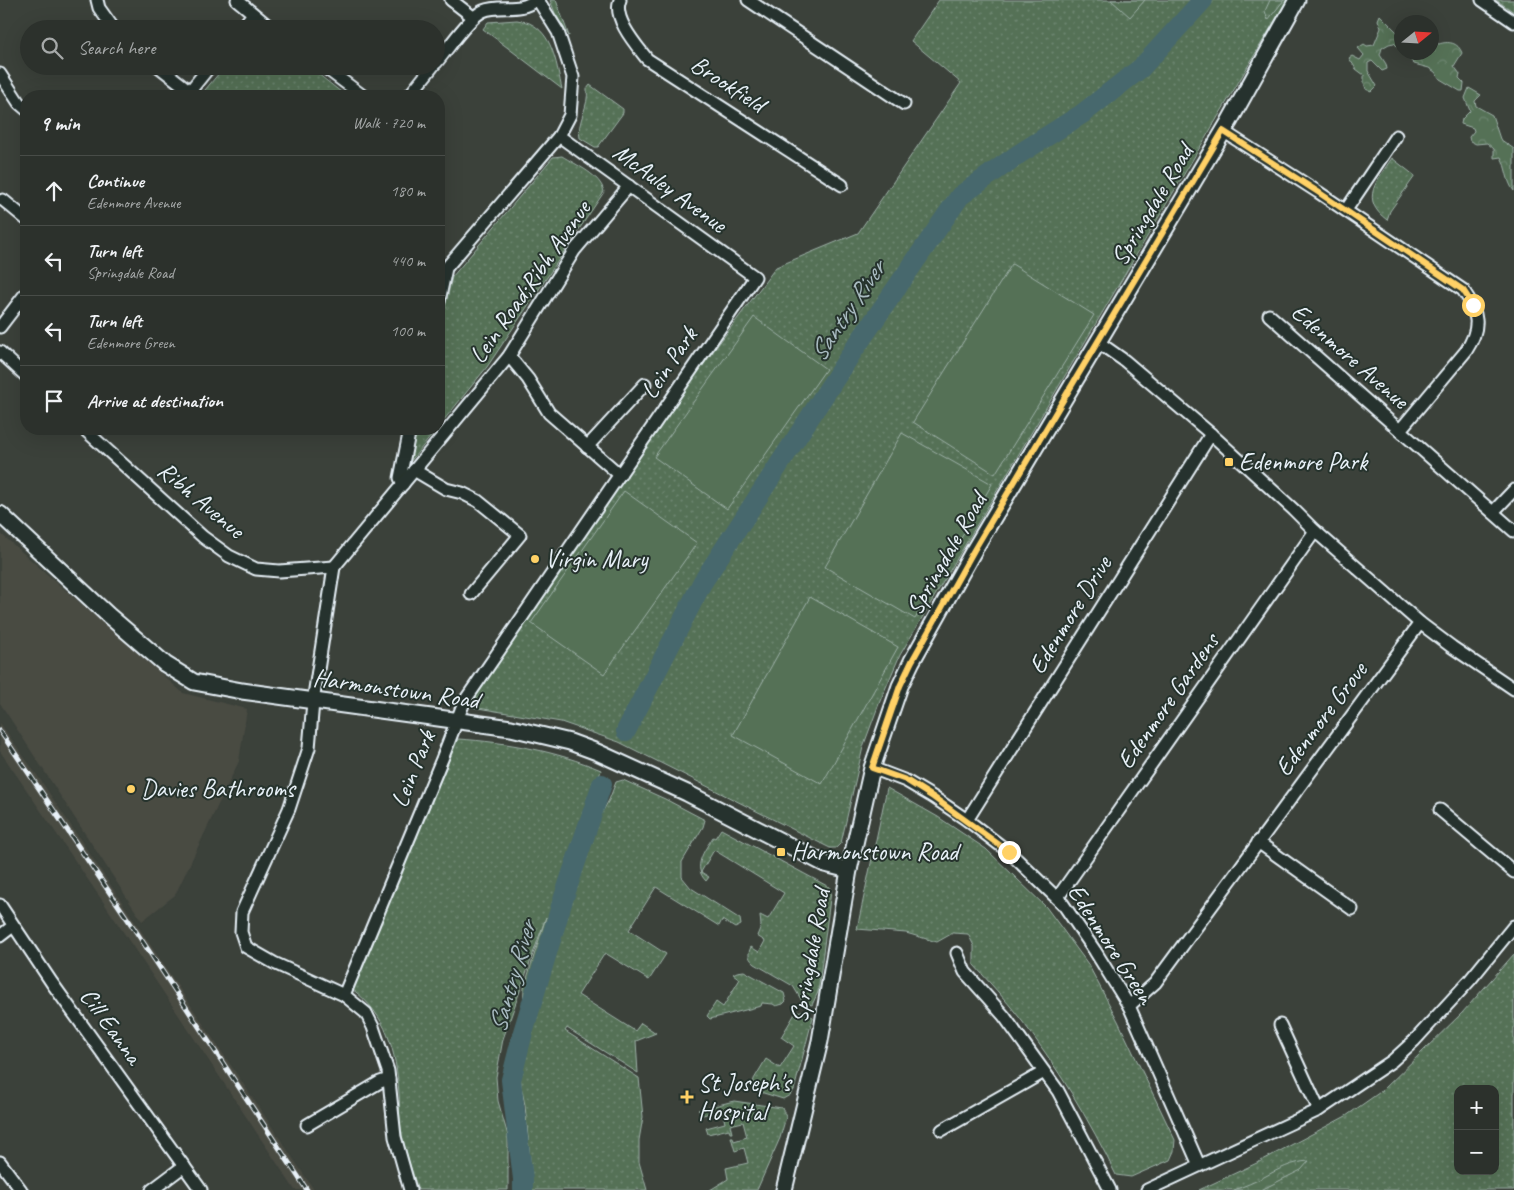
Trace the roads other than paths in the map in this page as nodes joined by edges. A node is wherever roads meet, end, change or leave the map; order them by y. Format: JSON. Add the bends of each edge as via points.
{"nodes":[{"id":1,"x":97,"y":0,"type":"edge"},
{"id":2,"x":237,"y":0,"type":"edge"},
{"id":3,"x":451,"y":0,"type":"edge"},
{"id":4,"x":537,"y":0,"type":"edge"},
{"id":5,"x":620,"y":0,"type":"edge"},
{"id":6,"x":748,"y":0,"type":"edge"},
{"id":7,"x":1297,"y":0,"type":"edge"},
{"id":8,"x":1482,"y":0,"type":"edge"},
{"id":9,"x":253,"y":14,"type":"junction"},
{"id":10,"x":473,"y":17,"type":"junction"},
{"id":11,"x":108,"y":20,"type":"edge"},
{"id":12,"x":248,"y":20,"type":"edge"},
{"id":13,"x":261,"y":20,"type":"edge"},
{"id":14,"x":1514,"y":22,"type":"edge"},
{"id":15,"x":445,"y":52,"type":"edge"},
{"id":16,"x":0,"y":74,"type":"edge"},
{"id":17,"x":167,"y":75,"type":"edge"},
{"id":18,"x":203,"y":75,"type":"edge"},
{"id":19,"x":335,"y":75,"type":"edge"},
{"id":20,"x":426,"y":75,"type":"edge"},
{"id":21,"x":183,"y":90,"type":"edge"},
{"id":22,"x":190,"y":90,"type":"edge"},
{"id":23,"x":355,"y":90,"type":"edge"},
{"id":24,"x":414,"y":90,"type":"edge"},
{"id":25,"x":20,"y":104,"type":"edge"},
{"id":26,"x":904,"y":104,"type":"dead end"},
{"id":27,"x":1223,"y":131,"type":"junction"},
{"id":28,"x":559,"y":136,"type":"junction"},
{"id":29,"x":1396,"y":136,"type":"dead end"},
{"id":30,"x":842,"y":185,"type":"dead end"},
{"id":31,"x":629,"y":186,"type":"junction"},
{"id":32,"x":3,"y":200,"type":"dead end"},
{"id":33,"x":1346,"y":210,"type":"junction"},
{"id":34,"x":20,"y":214,"type":"edge"},
{"id":35,"x":445,"y":264,"type":"edge"},
{"id":36,"x":755,"y":277,"type":"joint"},
{"id":37,"x":20,"y":301,"type":"edge"},
{"id":38,"x":1269,"y":315,"type":"dead end"},
{"id":39,"x":0,"y":327,"type":"edge"},
{"id":40,"x":1098,"y":342,"type":"junction"},
{"id":41,"x":0,"y":352,"type":"edge"},
{"id":42,"x":509,"y":356,"type":"junction"},
{"id":43,"x":20,"y":370,"type":"edge"},
{"id":44,"x":644,"y":384,"type":"dead end"},
{"id":45,"x":1400,"y":430,"type":"junction"},
{"id":46,"x":445,"y":433,"type":"edge"},
{"id":47,"x":1211,"y":434,"type":"junction"},
{"id":48,"x":91,"y":435,"type":"edge"},
{"id":49,"x":409,"y":435,"type":"edge"},
{"id":50,"x":443,"y":435,"type":"edge"},
{"id":51,"x":587,"y":447,"type":"junction"},
{"id":52,"x":414,"y":470,"type":"junction"},
{"id":53,"x":620,"y":475,"type":"junction"},
{"id":54,"x":403,"y":484,"type":"junction"},
{"id":55,"x":1514,"y":490,"type":"edge"},
{"id":56,"x":1493,"y":512,"type":"junction"},
{"id":57,"x":0,"y":514,"type":"edge"},
{"id":58,"x":1315,"y":531,"type":"junction"},
{"id":59,"x":1514,"y":531,"type":"edge"},
{"id":60,"x":334,"y":567,"type":"junction"},
{"id":61,"x":470,"y":594,"type":"dead end"},
{"id":62,"x":1420,"y":623,"type":"junction"},
{"id":63,"x":1512,"y":685,"type":"edge"},
{"id":64,"x":313,"y":702,"type":"junction"},
{"id":65,"x":456,"y":720,"type":"junction"},
{"id":66,"x":872,"y":768,"type":"junction"},
{"id":67,"x":1440,"y":810,"type":"dead end"},
{"id":68,"x":968,"y":820,"type":"junction"},
{"id":69,"x":1258,"y":842,"type":"junction"},
{"id":70,"x":849,"y":870,"type":"junction"},
{"id":71,"x":1514,"y":872,"type":"edge"},
{"id":72,"x":1058,"y":898,"type":"junction"},
{"id":73,"x":0,"y":905,"type":"edge"},
{"id":74,"x":1352,"y":909,"type":"dead end"},
{"id":75,"x":13,"y":926,"type":"junction"},
{"id":76,"x":1514,"y":926,"type":"edge"},
{"id":77,"x":0,"y":936,"type":"edge"},
{"id":78,"x":957,"y":953,"type":"dead end"},
{"id":79,"x":344,"y":995,"type":"junction"},
{"id":80,"x":1129,"y":1006,"type":"junction"},
{"id":81,"x":1280,"y":1025,"type":"dead end"},
{"id":82,"x":1044,"y":1072,"type":"junction"},
{"id":83,"x":389,"y":1079,"type":"junction"},
{"id":84,"x":1319,"y":1110,"type":"junction"},
{"id":85,"x":308,"y":1125,"type":"dead end"},
{"id":86,"x":942,"y":1130,"type":"dead end"},
{"id":87,"x":0,"y":1162,"type":"edge"},
{"id":88,"x":1199,"y":1165,"type":"junction"},
{"id":89,"x":184,"y":1166,"type":"junction"},
{"id":90,"x":21,"y":1190,"type":"edge"},
{"id":91,"x":152,"y":1190,"type":"edge"},
{"id":92,"x":200,"y":1190,"type":"edge"},
{"id":93,"x":410,"y":1190,"type":"edge"},
{"id":94,"x":784,"y":1190,"type":"edge"},
{"id":95,"x":1110,"y":1190,"type":"edge"},
{"id":96,"x":1146,"y":1190,"type":"edge"}],
"edges":[{"from":1,"to":11,"type":"street"},
{"from":2,"to":9,"type":"street"},
{"from":3,"to":10,"type":"street"},
{"from":4,"to":10,"type":"street","via":[[512,8],[500,6]]},
{"from":4,"to":28,"type":"street","via":[[558,32],[573,77],[570,115]]},
{"from":5,"to":30,"type":"street","name":"Brookfield","via":[[618,4],[625,30],[647,59]]},
{"from":6,"to":26,"type":"street"},
{"from":7,"to":27,"type":"street","name":"Springdale Road"},
{"from":8,"to":14,"type":"street"},
{"from":9,"to":12,"type":"street"},
{"from":9,"to":13,"type":"street"},
{"from":10,"to":15,"type":"street"},
{"from":16,"to":25,"type":"street"},
{"from":17,"to":21,"type":"street"},
{"from":18,"to":22,"type":"street"},
{"from":19,"to":23,"type":"street"},
{"from":20,"to":24,"type":"street"},
{"from":27,"to":33,"type":"street","name":"Edenmore Avenue"},
{"from":27,"to":40,"type":"street","name":"Springdale Road"},
{"from":28,"to":31,"type":"street","name":"McAuley Avenue"},
{"from":28,"to":35,"type":"street"},
{"from":29,"to":33,"type":"street"},
{"from":31,"to":36,"type":"street","name":"McAuley Avenue"},
{"from":31,"to":42,"type":"street","name":"Lein Road;Ribh Avenue","via":[[574,251]]},
{"from":32,"to":34,"type":"street"},
{"from":33,"to":45,"type":"street","name":"Edenmore Avenue","via":[[1463,290],[1477,319],[1474,339],[1466,351]]},
{"from":36,"to":53,"type":"street","name":"Lein Park"},
{"from":37,"to":39,"type":"street"},
{"from":38,"to":45,"type":"street","name":"Edenmore Avenue"},
{"from":40,"to":47,"type":"street"},
{"from":40,"to":66,"type":"street","name":"Springdale Road","via":[[912,661]]},
{"from":41,"to":43,"type":"street"},
{"from":42,"to":46,"type":"street","name":"Lein Road;Ribh Avenue"},
{"from":42,"to":51,"type":"street","via":[[549,413]]},
{"from":44,"to":51,"type":"street","name":"Lein Park"},
{"from":45,"to":56,"type":"street","name":"Edenmore Avenue"},
{"from":47,"to":58,"type":"street"},
{"from":47,"to":68,"type":"street","name":"Edenmore Drive"},
{"from":48,"to":60,"type":"street","name":"Ribh Avenue","via":[[203,537],[229,556],[256,569],[279,571]]},
{"from":49,"to":54,"type":"street","via":[[400,478]]},
{"from":50,"to":52,"type":"street","name":"Lein Road;Ribh Avenue"},
{"from":51,"to":53,"type":"street"},
{"from":52,"to":54,"type":"street","name":"Lein Road;Ribh Avenue"},
{"from":52,"to":61,"type":"street","via":[[446,490],[478,502],[520,535]]},
{"from":53,"to":65,"type":"street","name":"Lein Park","via":[[464,702]]},
{"from":54,"to":60,"type":"street","name":"Lein Road;Ribh Avenue"},
{"from":55,"to":56,"type":"street"},
{"from":56,"to":59,"type":"street","name":"Edenmore Avenue"},
{"from":57,"to":64,"type":"street","name":"Harmonstown Road","via":[[108,615],[179,674],[194,682]]},
{"from":58,"to":62,"type":"street"},
{"from":58,"to":72,"type":"street","name":"Edenmore Gardens"},
{"from":60,"to":64,"type":"street"},
{"from":62,"to":63,"type":"street"},
{"from":62,"to":69,"type":"street","name":"Edenmore Grove"},
{"from":64,"to":65,"type":"street","name":"Harmonstown Road"},
{"from":64,"to":79,"type":"street","via":[[309,748],[289,809],[242,912],[241,932],[246,947]]},
{"from":65,"to":70,"type":"street","name":"Harmonstown Road","via":[[551,737],[597,752],[687,793],[825,864]]},
{"from":65,"to":79,"type":"street","name":"Lein Park"},
{"from":66,"to":68,"type":"street","name":"Edenmore Green","via":[[906,780]]},
{"from":66,"to":70,"type":"street","name":"Springdale Road"},
{"from":67,"to":71,"type":"street"},
{"from":68,"to":72,"type":"street","name":"Edenmore Green","via":[[1009,852]]},
{"from":69,"to":74,"type":"street"},
{"from":69,"to":80,"type":"street","name":"Edenmore Grove","via":[[1155,983]]},
{"from":70,"to":94,"type":"street","name":"Springdale Road","via":[[820,1042]]},
{"from":72,"to":80,"type":"street","name":"Edenmore Green"},
{"from":73,"to":75,"type":"street","name":"Cill Eanna"},
{"from":75,"to":77,"type":"street"},
{"from":75,"to":89,"type":"street","name":"Cill Eanna"},
{"from":76,"to":84,"type":"street","via":[[1414,1041],[1392,1061]]},
{"from":78,"to":82,"type":"street","via":[[965,972],[1004,1016]]},
{"from":79,"to":83,"type":"street","via":[[366,1013]]},
{"from":80,"to":88,"type":"street","name":"Edenmore Green"},
{"from":81,"to":84,"type":"street"},
{"from":82,"to":86,"type":"street"},
{"from":82,"to":95,"type":"street","via":[[1058,1091]]},
{"from":83,"to":85,"type":"street"},
{"from":83,"to":93,"type":"street","via":[[395,1138]]},
{"from":84,"to":88,"type":"street"},
{"from":87,"to":90,"type":"street"},
{"from":88,"to":96,"type":"street"},
{"from":89,"to":91,"type":"street"},
{"from":89,"to":92,"type":"street","name":"Cill Eanna"}]}
